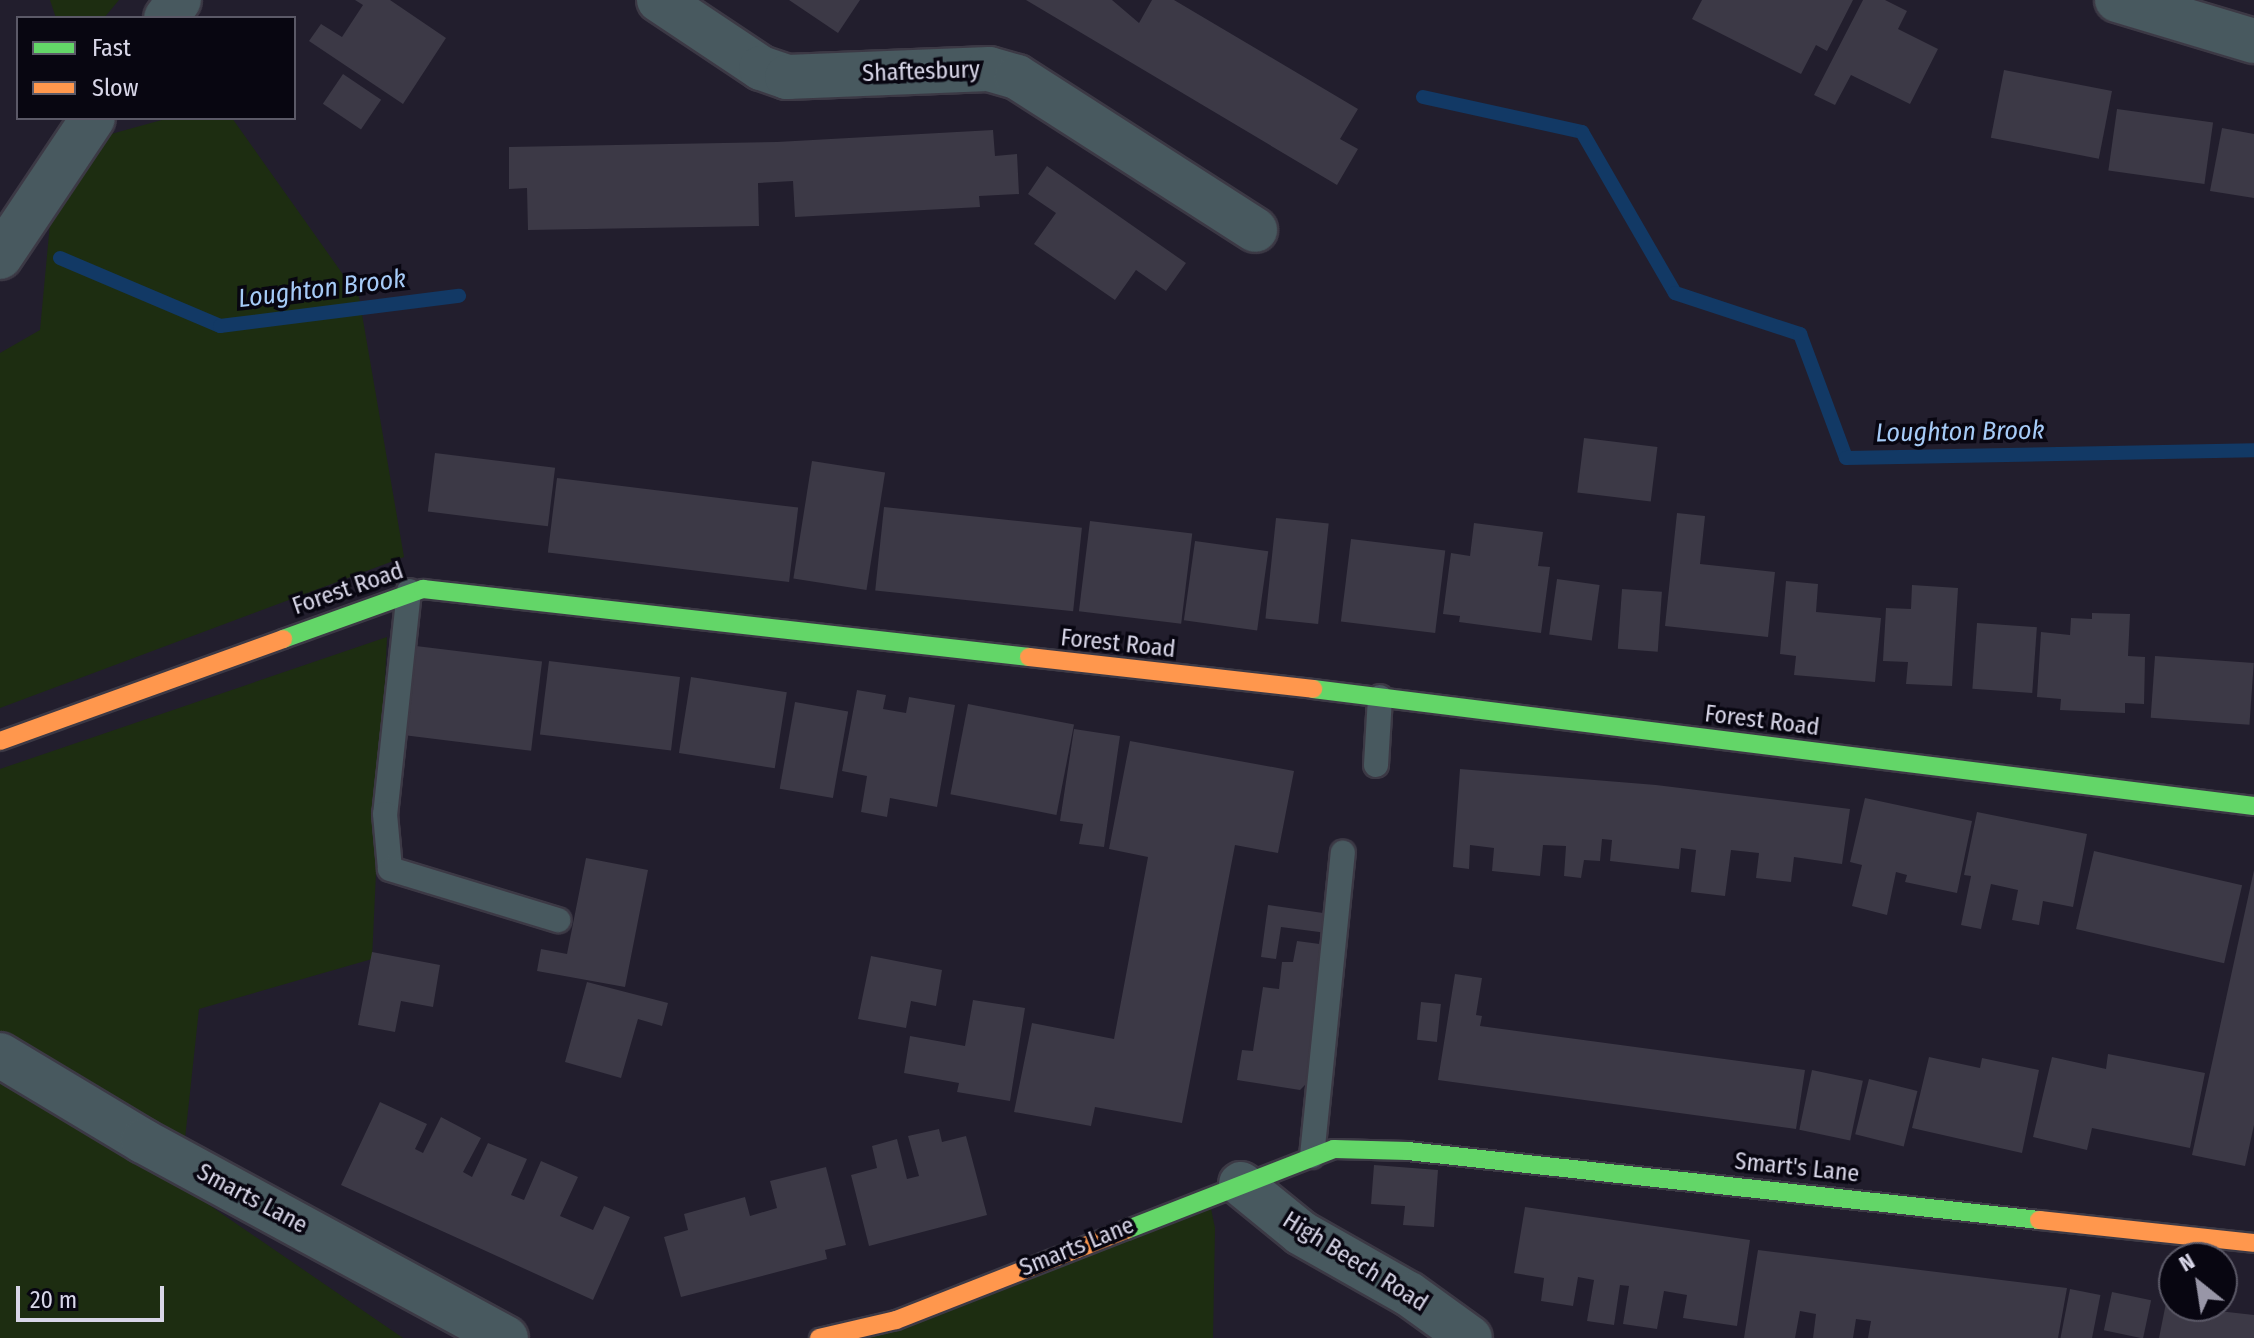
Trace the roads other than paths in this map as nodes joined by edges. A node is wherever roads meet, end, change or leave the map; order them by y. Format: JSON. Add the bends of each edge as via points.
{"nodes":[{"id":1,"x":659,"y":0,"type":"edge"},
{"id":2,"x":2117,"y":0,"type":"edge"},
{"id":3,"x":2174,"y":9,"type":"edge"},
{"id":4,"x":2254,"y":41,"type":"edge"},
{"id":5,"x":92,"y":120,"type":"edge"},
{"id":6,"x":1255,"y":230,"type":"dead end"},
{"id":7,"x":0,"y":257,"type":"edge"},
{"id":8,"x":409,"y":591,"type":"junction"},
{"id":9,"x":1380,"y":697,"type":"junction"},
{"id":10,"x":0,"y":741,"type":"edge"},
{"id":11,"x":1376,"y":765,"type":"dead end"},
{"id":12,"x":2254,"y":806,"type":"edge"},
{"id":13,"x":1343,"y":853,"type":"dead end"},
{"id":14,"x":558,"y":920,"type":"dead end"},
{"id":15,"x":0,"y":1055,"type":"edge"},
{"id":16,"x":1323,"y":1153,"type":"junction"},
{"id":17,"x":1241,"y":1184,"type":"junction"},
{"id":18,"x":2254,"y":1243,"type":"edge"},
{"id":19,"x":506,"y":1338,"type":"edge"},
{"id":20,"x":819,"y":1338,"type":"edge"},
{"id":21,"x":1470,"y":1338,"type":"edge"}],
"edges":[{"from":1,"to":6,"type":"street","name":"Shaftesbury","via":[[761,68],[787,77],[989,69],[1017,77]]},
{"from":2,"to":3,"type":"street"},
{"from":3,"to":4,"type":"street"},
{"from":5,"to":7,"type":"street"},
{"from":8,"to":9,"type":"street","name":"Forest Road"},
{"from":8,"to":10,"type":"street","name":"Forest Road"},
{"from":8,"to":14,"type":"lane","via":[[385,814],[390,869]]},
{"from":9,"to":11,"type":"lane"},
{"from":9,"to":12,"type":"street","name":"Forest Road"},
{"from":13,"to":16,"type":"lane"},
{"from":15,"to":19,"type":"street","name":"Smarts Lane","via":[[143,1141]]},
{"from":16,"to":17,"type":"street","name":"Smarts Lane"},
{"from":16,"to":18,"type":"street","name":"Smart's Lane","via":[[1440,1154]]},
{"from":17,"to":20,"type":"street","name":"Smarts Lane","via":[[896,1320]]},
{"from":17,"to":21,"type":"street","name":"High Beech Road","via":[[1301,1233],[1409,1294]]}]}
